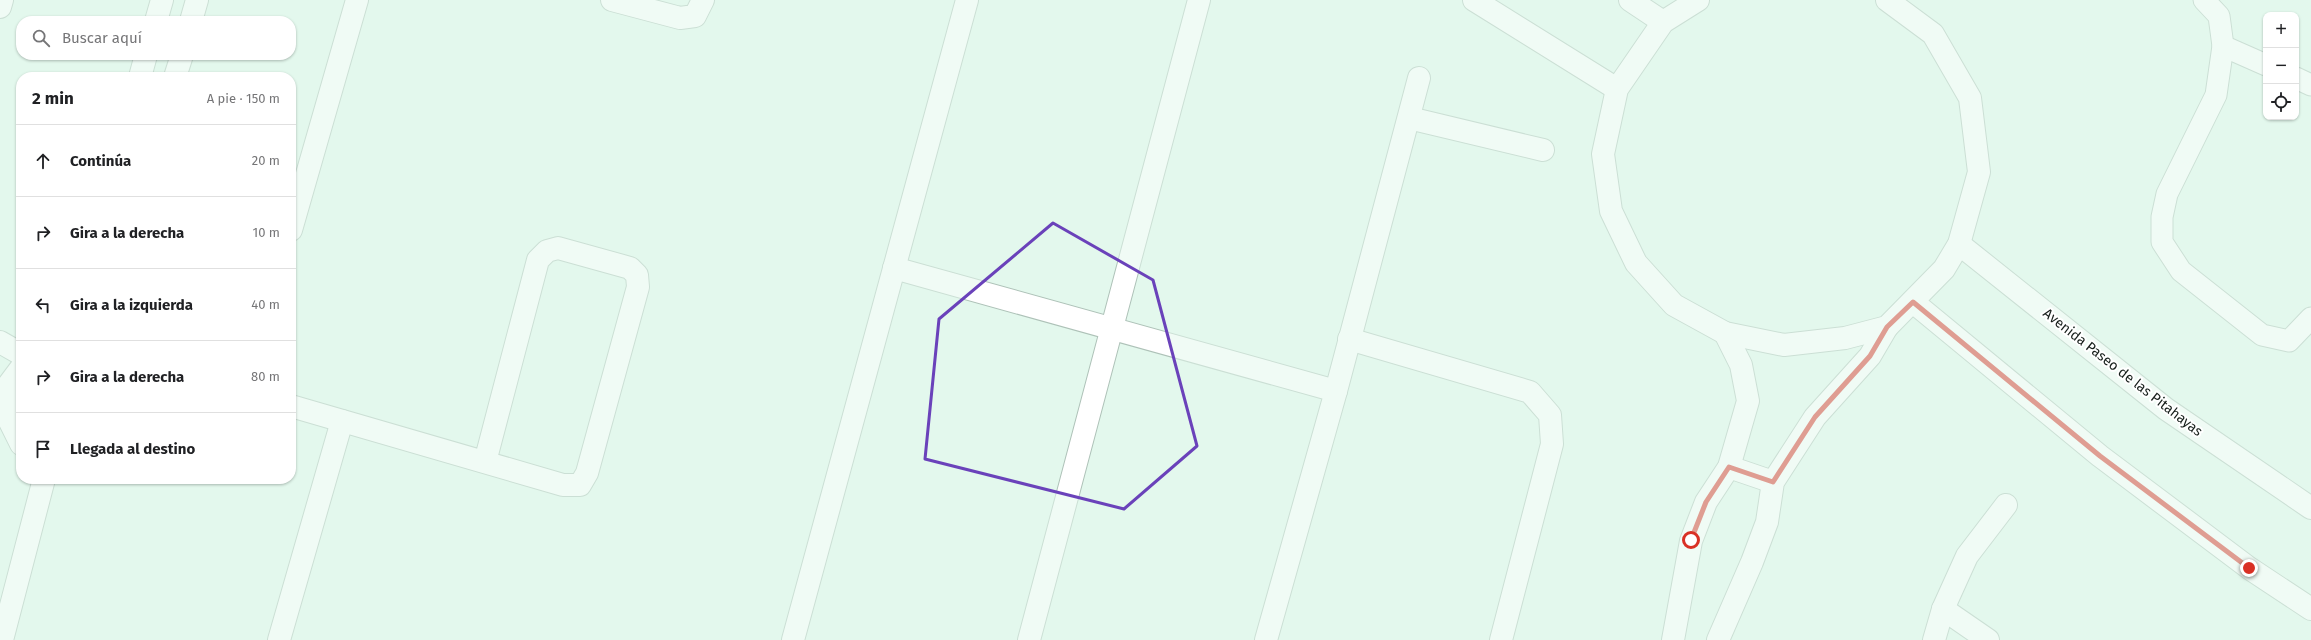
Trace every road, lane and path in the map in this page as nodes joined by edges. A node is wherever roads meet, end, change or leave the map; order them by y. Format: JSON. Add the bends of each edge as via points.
{"nodes":[{"id":1,"x":2,"y":0,"type":"edge"},
{"id":2,"x":162,"y":0,"type":"edge"},
{"id":3,"x":197,"y":0,"type":"edge"},
{"id":4,"x":358,"y":0,"type":"edge"},
{"id":5,"x":612,"y":0,"type":"edge"},
{"id":6,"x":703,"y":0,"type":"edge"},
{"id":7,"x":967,"y":0,"type":"edge"},
{"id":8,"x":1199,"y":0,"type":"edge"},
{"id":9,"x":1474,"y":0,"type":"edge"},
{"id":10,"x":1630,"y":0,"type":"edge"},
{"id":11,"x":1698,"y":0,"type":"edge"},
{"id":12,"x":1887,"y":0,"type":"edge"},
{"id":13,"x":2204,"y":0,"type":"edge"},
{"id":14,"x":0,"y":7,"type":"edge"},
{"id":15,"x":157,"y":16,"type":"edge"},
{"id":16,"x":192,"y":16,"type":"edge"},
{"id":17,"x":1663,"y":22,"type":"junction"},
{"id":18,"x":2223,"y":46,"type":"junction"},
{"id":19,"x":145,"y":60,"type":"edge"},
{"id":20,"x":180,"y":60,"type":"edge"},
{"id":21,"x":2263,"y":64,"type":"edge"},
{"id":22,"x":141,"y":72,"type":"edge"},
{"id":23,"x":177,"y":72,"type":"edge"},
{"id":24,"x":1419,"y":78,"type":"dead end"},
{"id":25,"x":2299,"y":79,"type":"edge"},
{"id":26,"x":2311,"y":85,"type":"edge"},
{"id":27,"x":1617,"y":89,"type":"junction"},
{"id":28,"x":1409,"y":118,"type":"junction"},
{"id":29,"x":1543,"y":150,"type":"dead end"},
{"id":30,"x":296,"y":213,"type":"edge"},
{"id":31,"x":1959,"y":244,"type":"junction"},
{"id":32,"x":894,"y":268,"type":"junction"},
{"id":33,"x":1913,"y":302,"type":"junction"},
{"id":34,"x":2311,"y":318,"type":"edge"},
{"id":35,"x":1887,"y":327,"type":"junction"},
{"id":36,"x":1113,"y":329,"type":"junction"},
{"id":37,"x":1725,"y":333,"type":"junction"},
{"id":38,"x":1350,"y":339,"type":"junction"},
{"id":39,"x":0,"y":342,"type":"edge"},
{"id":40,"x":16,"y":351,"type":"edge"},
{"id":41,"x":16,"y":375,"type":"edge"},
{"id":42,"x":1336,"y":391,"type":"junction"},
{"id":43,"x":296,"y":407,"type":"edge"},
{"id":44,"x":342,"y":421,"type":"junction"},
{"id":45,"x":16,"y":434,"type":"edge"},
{"id":46,"x":485,"y":462,"type":"junction"},
{"id":47,"x":1729,"y":467,"type":"junction"},
{"id":48,"x":1773,"y":482,"type":"junction"},
{"id":49,"x":43,"y":484,"type":"edge"},
{"id":50,"x":2006,"y":505,"type":"dead end"},
{"id":51,"x":2311,"y":508,"type":"edge"},
{"id":52,"x":1943,"y":609,"type":"junction"},
{"id":53,"x":2311,"y":609,"type":"edge"},
{"id":54,"x":2,"y":640,"type":"edge"},
{"id":55,"x":279,"y":640,"type":"edge"},
{"id":56,"x":793,"y":640,"type":"edge"},
{"id":57,"x":1029,"y":640,"type":"edge"},
{"id":58,"x":1266,"y":640,"type":"edge"},
{"id":59,"x":1501,"y":640,"type":"edge"},
{"id":60,"x":1673,"y":640,"type":"edge"},
{"id":61,"x":1718,"y":640,"type":"edge"},
{"id":62,"x":1934,"y":640,"type":"edge"},
{"id":63,"x":1988,"y":640,"type":"edge"}],
"edges":[{"from":1,"to":14,"type":"street"},
{"from":2,"to":15,"type":"street"},
{"from":3,"to":16,"type":"street"},
{"from":4,"to":30,"type":"street"},
{"from":5,"to":6,"type":"street","via":[[680,18],[696,16]]},
{"from":7,"to":32,"type":"street"},
{"from":8,"to":36,"type":"street"},
{"from":9,"to":27,"type":"street"},
{"from":10,"to":17,"type":"street"},
{"from":11,"to":17,"type":"street"},
{"from":12,"to":31,"type":"street","via":[[1933,34],[1970,98],[1979,172]]},
{"from":13,"to":18,"type":"lane","via":[[2219,16]]},
{"from":17,"to":27,"type":"street"},
{"from":18,"to":21,"type":"lane"},
{"from":18,"to":34,"type":"lane","via":[[2216,96],[2167,194],[2162,217],[2162,242],[2180,271],[2262,335],[2290,341]]},
{"from":19,"to":22,"type":"street"},
{"from":20,"to":23,"type":"street"},
{"from":24,"to":28,"type":"street"},
{"from":25,"to":26,"type":"lane"},
{"from":27,"to":37,"type":"street","via":[[1603,154],[1611,211],[1636,263],[1669,300]]},
{"from":28,"to":29,"type":"street"},
{"from":28,"to":38,"type":"street"},
{"from":31,"to":33,"type":"street","via":[[1944,269]]},
{"from":31,"to":51,"type":"street","name":"Avenida Paseo de las Pitahayas","via":[[2166,409]]},
{"from":32,"to":36,"type":"street"},
{"from":32,"to":56,"type":"street"},
{"from":33,"to":35,"type":"street"},
{"from":33,"to":53,"type":"street","via":[[2100,456],[2249,568]]},
{"from":35,"to":37,"type":"street","via":[[1845,338],[1784,345]]},
{"from":35,"to":48,"type":"street","via":[[1870,356],[1815,417]]},
{"from":36,"to":42,"type":"street"},
{"from":36,"to":57,"type":"street"},
{"from":37,"to":47,"type":"street","via":[[1741,365],[1748,401]]},
{"from":38,"to":42,"type":"street"},
{"from":38,"to":59,"type":"street","via":[[1530,392],[1550,415],[1552,444]]},
{"from":39,"to":40,"type":"street"},
{"from":41,"to":45,"type":"street","via":[[9,384],[7,416]]},
{"from":42,"to":58,"type":"street"},
{"from":43,"to":44,"type":"street"},
{"from":44,"to":46,"type":"street"},
{"from":44,"to":55,"type":"street"},
{"from":46,"to":46,"type":"street","via":[[538,260],[547,251],[558,248],[630,268],[637,275],[638,287],[586,473],[580,485],[563,485]]},
{"from":47,"to":48,"type":"street"},
{"from":47,"to":60,"type":"street","via":[[1706,502],[1691,540]]},
{"from":48,"to":61,"type":"street","via":[[1764,528]]},
{"from":49,"to":54,"type":"street"},
{"from":50,"to":52,"type":"street","via":[[1968,556]]},
{"from":52,"to":62,"type":"street"},
{"from":52,"to":63,"type":"street"}]}
